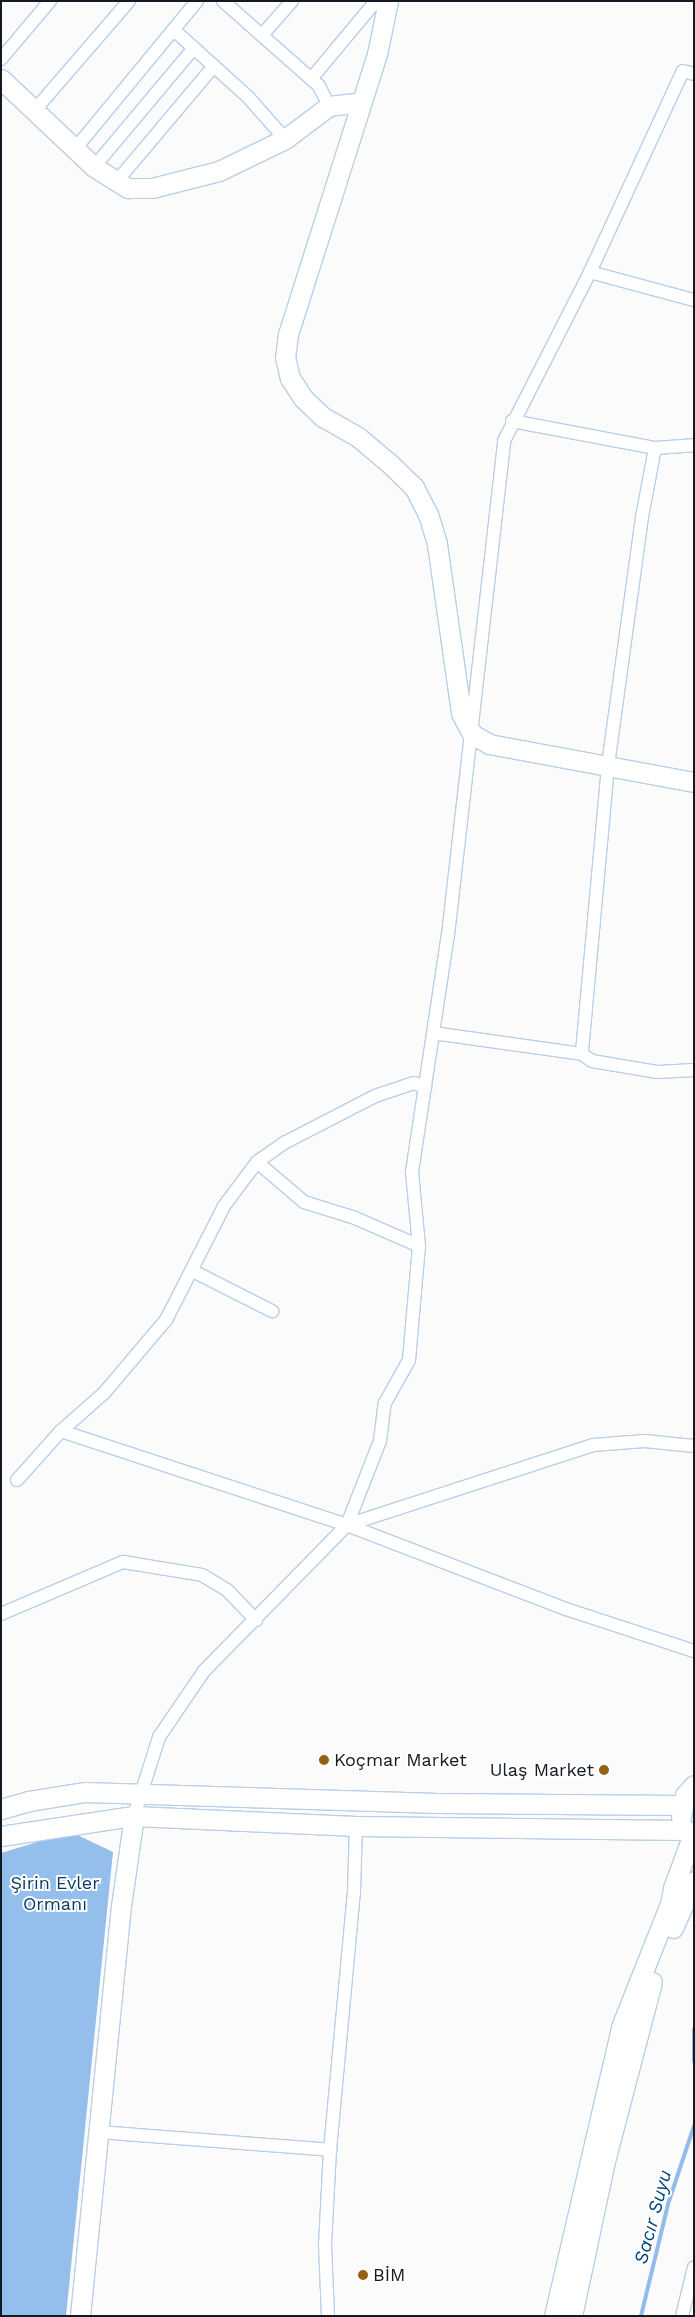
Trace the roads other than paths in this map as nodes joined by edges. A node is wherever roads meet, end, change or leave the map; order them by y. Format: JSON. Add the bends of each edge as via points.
{"nodes":[{"id":1,"x":50,"y":1,"type":"edge"},
{"id":2,"x":129,"y":1,"type":"edge"},
{"id":3,"x":197,"y":1,"type":"edge"},
{"id":4,"x":292,"y":1,"type":"edge"},
{"id":5,"x":376,"y":1,"type":"edge"},
{"id":6,"x":388,"y":1,"type":"edge"},
{"id":7,"x":226,"y":2,"type":"edge"},
{"id":8,"x":175,"y":31,"type":"junction"},
{"id":9,"x":263,"y":34,"type":"junction"},
{"id":10,"x":194,"y":48,"type":"junction"},
{"id":11,"x":1,"y":59,"type":"edge"},
{"id":12,"x":213,"y":67,"type":"junction"},
{"id":13,"x":694,"y":74,"type":"edge"},
{"id":14,"x":1,"y":79,"type":"edge"},
{"id":15,"x":311,"y":79,"type":"junction"},
{"id":16,"x":361,"y":102,"type":"junction"},
{"id":17,"x":329,"y":106,"type":"junction"},
{"id":18,"x":34,"y":111,"type":"junction"},
{"id":19,"x":286,"y":138,"type":"junction"},
{"id":20,"x":75,"y":149,"type":"junction"},
{"id":21,"x":94,"y":168,"type":"junction"},
{"id":22,"x":117,"y":181,"type":"junction"},
{"id":23,"x":590,"y":272,"type":"junction"},
{"id":24,"x":694,"y":300,"type":"edge"},
{"id":25,"x":512,"y":421,"type":"junction"},
{"id":26,"x":694,"y":445,"type":"edge"},
{"id":27,"x":655,"y":448,"type":"junction"},
{"id":28,"x":472,"y":734,"type":"junction"},
{"id":29,"x":608,"y":766,"type":"junction"},
{"id":30,"x":694,"y":782,"type":"edge"},
{"id":31,"x":433,"y":1033,"type":"junction"},
{"id":32,"x":582,"y":1054,"type":"junction"},
{"id":33,"x":694,"y":1070,"type":"edge"},
{"id":34,"x":425,"y":1088,"type":"junction"},
{"id":35,"x":257,"y":1162,"type":"junction"},
{"id":36,"x":419,"y":1246,"type":"junction"},
{"id":37,"x":193,"y":1271,"type":"junction"},
{"id":38,"x":272,"y":1311,"type":"dead end"},
{"id":39,"x":61,"y":1432,"type":"junction"},
{"id":40,"x":694,"y":1446,"type":"edge"},
{"id":41,"x":17,"y":1480,"type":"dead end"},
{"id":42,"x":347,"y":1525,"type":"junction"},
{"id":43,"x":1,"y":1614,"type":"edge"},
{"id":44,"x":256,"y":1620,"type":"junction"},
{"id":45,"x":694,"y":1651,"type":"edge"},
{"id":46,"x":694,"y":1785,"type":"edge"},
{"id":47,"x":141,"y":1794,"type":"junction"},
{"id":48,"x":681,"y":1805,"type":"junction"},
{"id":49,"x":1,"y":1809,"type":"edge"},
{"id":50,"x":134,"y":1816,"type":"junction"},
{"id":51,"x":356,"y":1826,"type":"junction"},
{"id":52,"x":691,"y":1835,"type":"edge"},
{"id":53,"x":1,"y":1836,"type":"edge"},
{"id":54,"x":694,"y":1881,"type":"edge"},
{"id":55,"x":98,"y":2132,"type":"junction"},
{"id":56,"x":330,"y":2150,"type":"junction"},
{"id":57,"x":694,"y":2267,"type":"edge"},
{"id":58,"x":80,"y":2316,"type":"edge"},
{"id":59,"x":328,"y":2316,"type":"edge"},
{"id":60,"x":554,"y":2316,"type":"edge"},
{"id":61,"x":572,"y":2316,"type":"edge"},
{"id":62,"x":682,"y":2316,"type":"edge"}],
"edges":[{"from":1,"to":11,"type":"street"},
{"from":2,"to":18,"type":"street"},
{"from":3,"to":8,"type":"street"},
{"from":4,"to":9,"type":"street"},
{"from":5,"to":15,"type":"street"},
{"from":6,"to":16,"type":"street","via":[[377,54]]},
{"from":7,"to":9,"type":"street"},
{"from":8,"to":10,"type":"street"},
{"from":8,"to":20,"type":"street"},
{"from":9,"to":15,"type":"street"},
{"from":10,"to":12,"type":"street"},
{"from":10,"to":21,"type":"street"},
{"from":12,"to":19,"type":"street","via":[[248,97]]},
{"from":12,"to":22,"type":"street"},
{"from":13,"to":23,"type":"street","via":[[683,71]]},
{"from":14,"to":18,"type":"street"},
{"from":15,"to":17,"type":"street","via":[[319,86]]},
{"from":16,"to":17,"type":"street"},
{"from":16,"to":28,"type":"street","via":[[288,334],[285,357],[290,378],[303,398],[323,417],[358,437],[389,462],[414,487],[428,514],[437,544],[461,713]]},
{"from":17,"to":19,"type":"street"},
{"from":18,"to":20,"type":"street"},
{"from":19,"to":22,"type":"street","via":[[219,171],[152,188],[128,188]]},
{"from":20,"to":21,"type":"street"},
{"from":21,"to":22,"type":"street"},
{"from":23,"to":24,"type":"street"},
{"from":23,"to":25,"type":"street"},
{"from":25,"to":27,"type":"street"},
{"from":25,"to":28,"type":"street","via":[[504,441],[494,504]]},
{"from":26,"to":27,"type":"street"},
{"from":27,"to":29,"type":"street","via":[[642,517]]},
{"from":28,"to":29,"type":"street","via":[[489,744]]},
{"from":28,"to":31,"type":"street"},
{"from":29,"to":30,"type":"street"},
{"from":29,"to":32,"type":"street"},
{"from":31,"to":32,"type":"street"},
{"from":31,"to":34,"type":"street"},
{"from":32,"to":33,"type":"street","via":[[592,1062],[658,1072]]},
{"from":34,"to":35,"type":"street","via":[[414,1083],[375,1096],[286,1142]]},
{"from":34,"to":36,"type":"street","via":[[412,1172]]},
{"from":35,"to":36,"type":"street","via":[[304,1202],[355,1218]]},
{"from":35,"to":37,"type":"street","via":[[224,1206]]},
{"from":36,"to":42,"type":"street","via":[[409,1360],[385,1403],[380,1441]]},
{"from":37,"to":38,"type":"street"},
{"from":37,"to":39,"type":"street","via":[[166,1320],[104,1393]]},
{"from":39,"to":41,"type":"street"},
{"from":39,"to":42,"type":"street"},
{"from":40,"to":42,"type":"street","via":[[645,1441],[593,1445]]},
{"from":42,"to":44,"type":"street"},
{"from":42,"to":45,"type":"street","via":[[566,1608]]},
{"from":43,"to":44,"type":"street","via":[[123,1562],[202,1575],[227,1590]]},
{"from":44,"to":47,"type":"street","via":[[204,1671],[159,1737]]},
{"from":46,"to":48,"type":"street"},
{"from":47,"to":48,"type":"street","via":[[438,1803]]},
{"from":47,"to":49,"type":"street","via":[[85,1792]]},
{"from":47,"to":50,"type":"street"},
{"from":48,"to":52,"type":"street","via":[[681,1818]]},
{"from":50,"to":51,"type":"street"},
{"from":50,"to":53,"type":"street"},
{"from":50,"to":55,"type":"street","via":[[121,1906]]},
{"from":51,"to":52,"type":"street"},
{"from":51,"to":56,"type":"street","via":[[354,1892]]},
{"from":52,"to":60,"type":"street","via":[[670,1904],[621,2027]]},
{"from":54,"to":61,"type":"street","via":[[644,2004],[604,2161]]},
{"from":55,"to":56,"type":"street"},
{"from":55,"to":58,"type":"street"},
{"from":56,"to":59,"type":"street","via":[[324,2246]]},
{"from":57,"to":62,"type":"street"}]}
